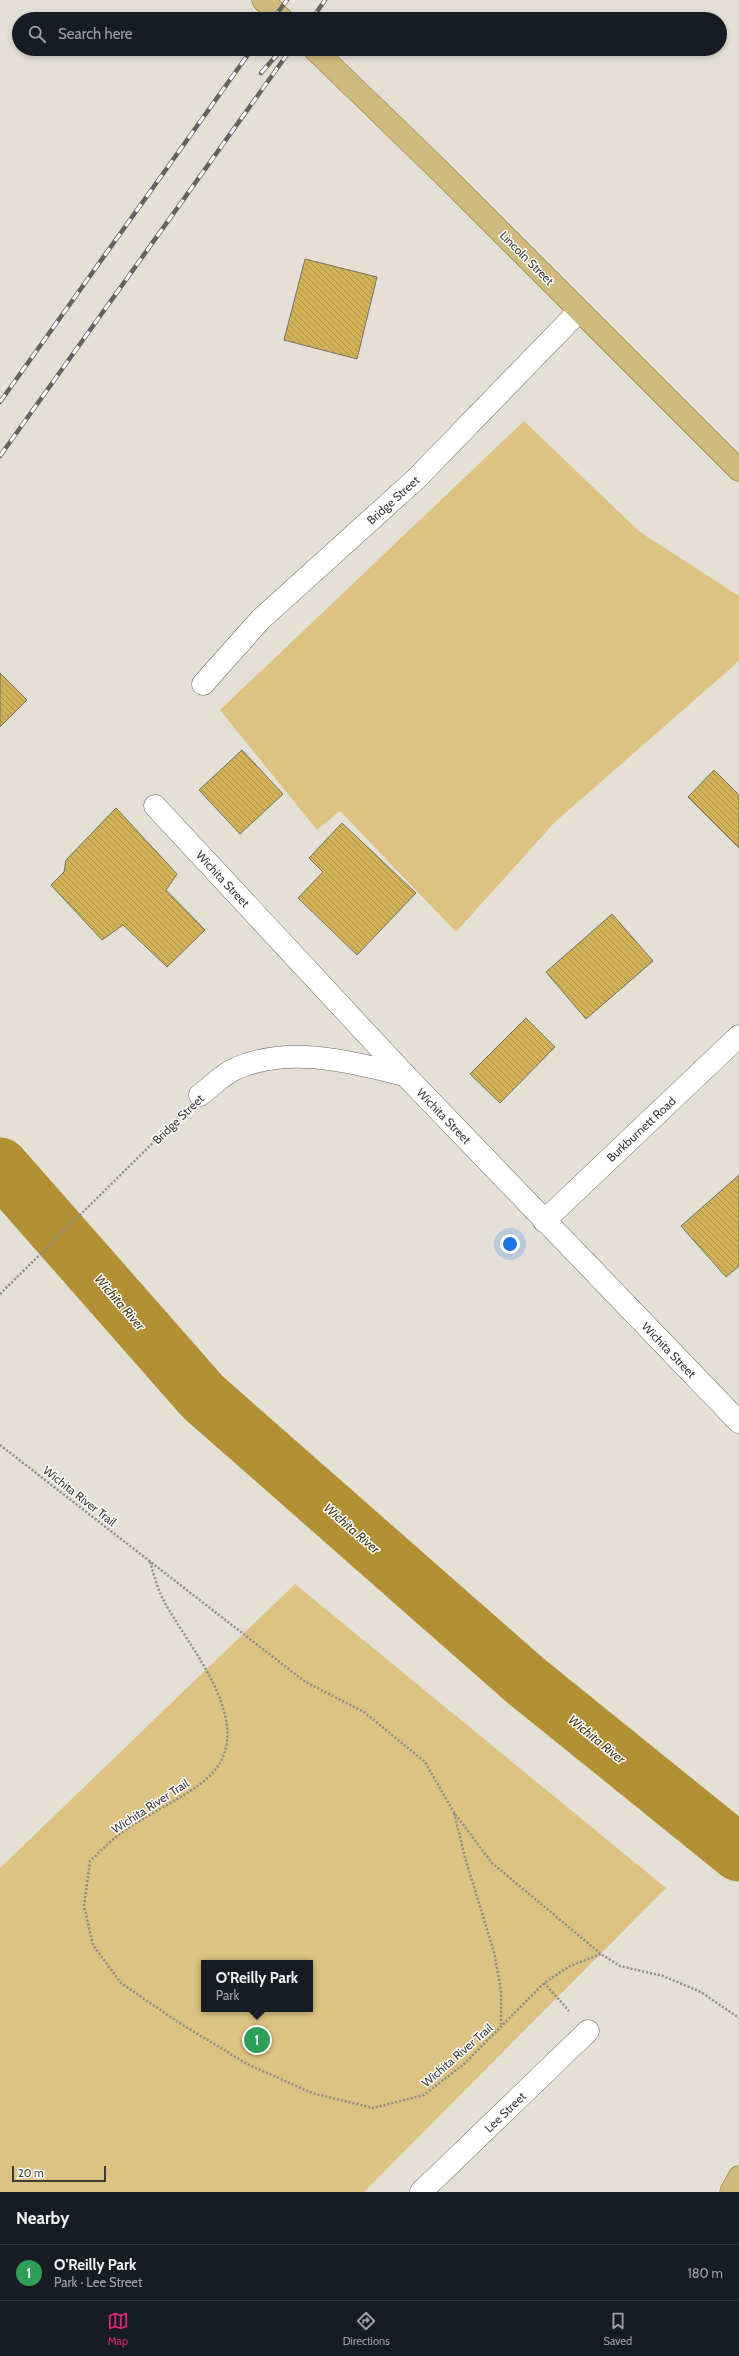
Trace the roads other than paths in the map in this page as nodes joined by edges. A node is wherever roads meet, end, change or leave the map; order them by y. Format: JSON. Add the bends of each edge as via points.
{"nodes":[{"id":1,"x":263,"y":0,"type":"edge"},
{"id":2,"x":275,"y":12,"type":"edge"},
{"id":3,"x":321,"y":56,"type":"edge"},
{"id":4,"x":579,"y":310,"type":"junction"},
{"id":5,"x":739,"y":470,"type":"edge"},
{"id":6,"x":203,"y":684,"type":"dead end"},
{"id":7,"x":155,"y":806,"type":"dead end"},
{"id":8,"x":739,"y":1036,"type":"edge"},
{"id":9,"x":405,"y":1075,"type":"junction"},
{"id":10,"x":200,"y":1095,"type":"road end"},
{"id":11,"x":544,"y":1221,"type":"junction"},
{"id":12,"x":739,"y":1422,"type":"edge"},
{"id":13,"x":588,"y":2032,"type":"road end"},
{"id":14,"x":739,"y":2177,"type":"edge"},
{"id":15,"x":421,"y":2192,"type":"edge"},
{"id":16,"x":731,"y":2192,"type":"edge"}],
"edges":[{"from":1,"to":2,"type":"main road"},
{"from":3,"to":4,"type":"main road","name":"Lincoln Street"},
{"from":4,"to":5,"type":"main road","name":"Lincoln Street"},
{"from":4,"to":6,"type":"street","name":"Bridge Street","via":[[416,479],[261,619]]},
{"from":7,"to":9,"type":"street","name":"Wichita Street"},
{"from":8,"to":11,"type":"street","name":"Burkburnett Road"},
{"from":9,"to":10,"type":"street","name":"Bridge Street","via":[[333,1058],[283,1056],[236,1068]]},
{"from":9,"to":11,"type":"street","name":"Wichita Street"},
{"from":11,"to":12,"type":"street","name":"Wichita Street"},
{"from":13,"to":15,"type":"street","name":"Lee Street"},
{"from":14,"to":16,"type":"main road"}]}
